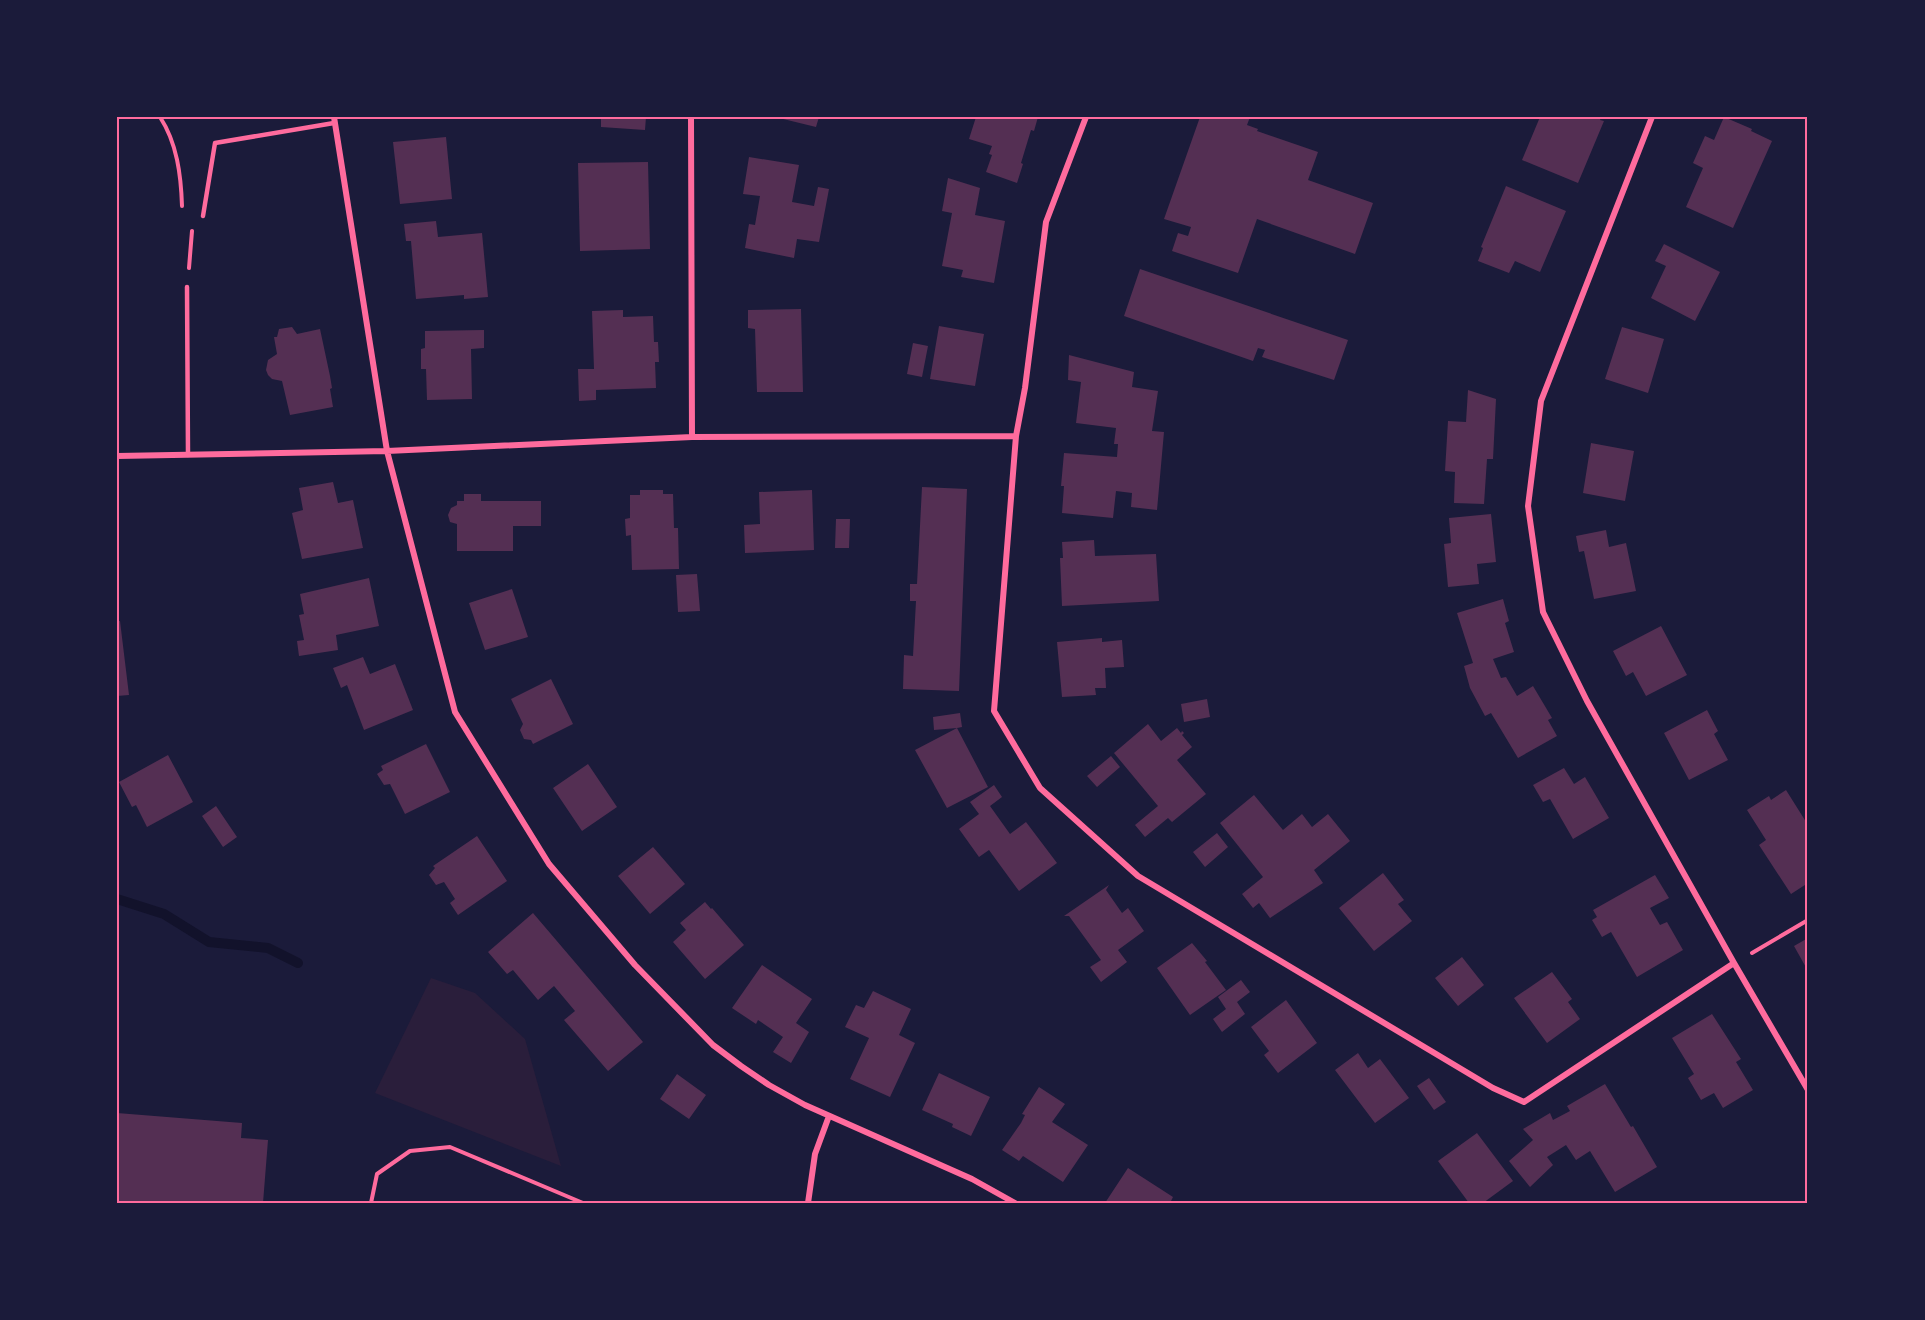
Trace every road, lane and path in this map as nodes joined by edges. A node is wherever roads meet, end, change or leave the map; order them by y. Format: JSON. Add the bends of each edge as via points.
{"nodes":[{"id":1,"x":160,"y":117,"type":"edge"},
{"id":2,"x":691,"y":117,"type":"edge"},
{"id":3,"x":1086,"y":117,"type":"edge"},
{"id":4,"x":1652,"y":117,"type":"edge"},
{"id":5,"x":334,"y":120,"type":"edge"},
{"id":6,"x":182,"y":208,"type":"dead end"},
{"id":7,"x":203,"y":216,"type":"joint"},
{"id":8,"x":188,"y":224,"type":"dead end"},
{"id":9,"x":191,"y":232,"type":"junction"},
{"id":10,"x":187,"y":287,"type":"joint"},
{"id":11,"x":1016,"y":436,"type":"junction"},
{"id":12,"x":692,"y":437,"type":"junction"},
{"id":13,"x":387,"y":452,"type":"junction"},
{"id":14,"x":188,"y":455,"type":"junction"},
{"id":15,"x":117,"y":456,"type":"edge"},
{"id":16,"x":1808,"y":920,"type":"edge"},
{"id":17,"x":1734,"y":963,"type":"junction"},
{"id":18,"x":1808,"y":1090,"type":"edge"},
{"id":19,"x":829,"y":1116,"type":"junction"},
{"id":20,"x":371,"y":1203,"type":"edge"},
{"id":21,"x":583,"y":1203,"type":"edge"},
{"id":22,"x":808,"y":1203,"type":"edge"},
{"id":23,"x":1015,"y":1203,"type":"edge"}],
"edges":[{"from":1,"to":6,"type":"path","via":[[176,155]]},
{"from":2,"to":12,"type":"street"},
{"from":3,"to":11,"type":"street","via":[[1046,222]]},
{"from":4,"to":17,"type":"street","via":[[1541,401],[1528,506],[1543,612],[1587,701]]},
{"from":5,"to":7,"type":"lane","via":[[215,142]]},
{"from":5,"to":13,"type":"street"},
{"from":7,"to":9,"type":"path"},
{"from":8,"to":9,"type":"path"},
{"from":9,"to":10,"type":"path"},
{"from":10,"to":14,"type":"lane"},
{"from":11,"to":12,"type":"street"},
{"from":11,"to":17,"type":"street","via":[[994,711],[1040,788],[1138,876],[1493,1088],[1524,1102]]},
{"from":12,"to":13,"type":"street"},
{"from":13,"to":14,"type":"street"},
{"from":13,"to":19,"type":"street","via":[[455,712],[549,864],[635,965],[713,1045],[769,1085]]},
{"from":14,"to":15,"type":"street"},
{"from":16,"to":17,"type":"path"},
{"from":17,"to":18,"type":"street"},
{"from":19,"to":22,"type":"street","via":[[815,1154]]},
{"from":19,"to":23,"type":"street","via":[[972,1179]]},
{"from":20,"to":21,"type":"path","via":[[377,1174],[410,1151],[450,1147]]}]}
